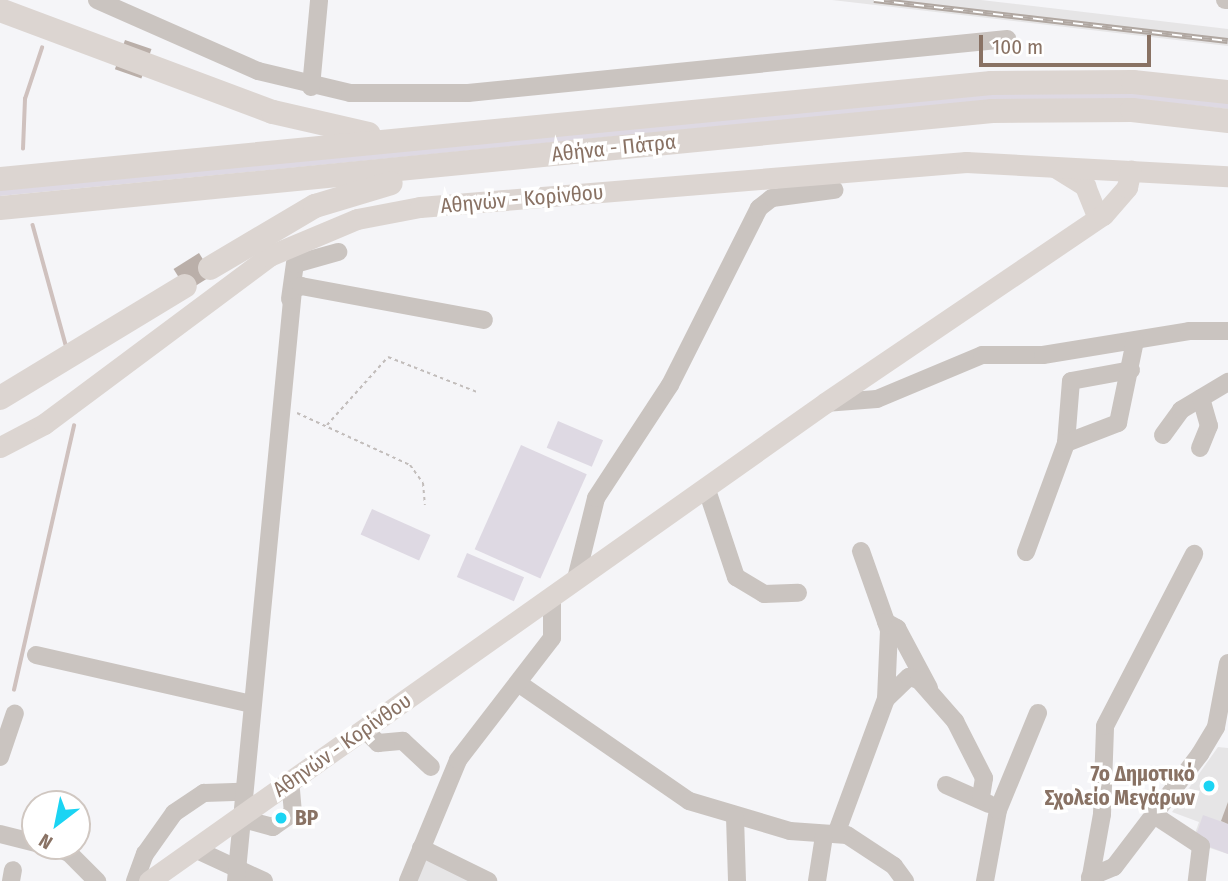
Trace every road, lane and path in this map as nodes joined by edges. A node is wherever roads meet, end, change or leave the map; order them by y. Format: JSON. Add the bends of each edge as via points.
{"nodes":[{"id":1,"x":97,"y":0,"type":"edge"},
{"id":2,"x":319,"y":0,"type":"edge"},
{"id":3,"x":0,"y":10,"type":"edge"},
{"id":4,"x":1007,"y":39,"type":"dead end"},
{"id":5,"x":311,"y":87,"type":"junction"},
{"id":6,"x":1228,"y":92,"type":"edge"},
{"id":7,"x":1228,"y":121,"type":"edge"},
{"id":8,"x":404,"y":140,"type":"junction"},
{"id":9,"x":1050,"y":165,"type":"junction"},
{"id":10,"x":430,"y":166,"type":"junction"},
{"id":11,"x":1122,"y":170,"type":"junction"},
{"id":12,"x":1228,"y":176,"type":"edge"},
{"id":13,"x":0,"y":179,"type":"edge"},
{"id":14,"x":834,"y":190,"type":"dead end"},
{"id":15,"x":0,"y":208,"type":"edge"},
{"id":16,"x":1091,"y":218,"type":"junction"},
{"id":17,"x":338,"y":252,"type":"dead end"},
{"id":18,"x":210,"y":268,"type":"dead end"},
{"id":19,"x":185,"y":286,"type":"dead end"},
{"id":20,"x":290,"y":299,"type":"junction"},
{"id":21,"x":484,"y":320,"type":"dead end"},
{"id":22,"x":1228,"y":331,"type":"edge"},
{"id":23,"x":1135,"y":341,"type":"junction"},
{"id":24,"x":1131,"y":370,"type":"junction"},
{"id":25,"x":1228,"y":382,"type":"edge"},
{"id":26,"x":477,"y":392,"type":"dead end"},
{"id":27,"x":0,"y":398,"type":"edge"},
{"id":28,"x":1201,"y":398,"type":"junction"},
{"id":29,"x":825,"y":403,"type":"junction"},
{"id":30,"x":282,"y":409,"type":"junction"},
{"id":31,"x":327,"y":425,"type":"junction"},
{"id":32,"x":1163,"y":435,"type":"dead end"},
{"id":33,"x":1066,"y":443,"type":"junction"},
{"id":34,"x":0,"y":447,"type":"edge"},
{"id":35,"x":1200,"y":448,"type":"dead end"},
{"id":36,"x":706,"y":486,"type":"junction"},
{"id":37,"x":425,"y":505,"type":"dead end"},
{"id":38,"x":861,"y":551,"type":"dead end"},
{"id":39,"x":1026,"y":552,"type":"dead end"},
{"id":40,"x":1194,"y":554,"type":"dead end"},
{"id":41,"x":576,"y":579,"type":"junction"},
{"id":42,"x":798,"y":593,"type":"dead end"},
{"id":43,"x":552,"y":596,"type":"junction"},
{"id":44,"x":884,"y":622,"type":"junction"},
{"id":45,"x":36,"y":655,"type":"dead end"},
{"id":46,"x":1228,"y":663,"type":"edge"},
{"id":47,"x":521,"y":685,"type":"junction"},
{"id":48,"x":930,"y":691,"type":"junction"},
{"id":49,"x":886,"y":699,"type":"junction"},
{"id":50,"x":251,"y":704,"type":"junction"},
{"id":51,"x":15,"y":713,"type":"dead end"},
{"id":52,"x":1038,"y":713,"type":"dead end"},
{"id":53,"x":363,"y":729,"type":"junction"},
{"id":54,"x":1222,"y":730,"type":"edge"},
{"id":55,"x":0,"y":757,"type":"edge"},
{"id":56,"x":431,"y":767,"type":"dead end"},
{"id":57,"x":946,"y":785,"type":"dead end"},
{"id":58,"x":241,"y":792,"type":"junction"},
{"id":59,"x":981,"y":797,"type":"junction"},
{"id":60,"x":998,"y":810,"type":"junction"},
{"id":61,"x":1154,"y":815,"type":"junction"},
{"id":62,"x":735,"y":817,"type":"junction"},
{"id":63,"x":239,"y":818,"type":"junction"},
{"id":64,"x":0,"y":834,"type":"edge"},
{"id":65,"x":830,"y":835,"type":"junction"},
{"id":66,"x":21,"y":839,"type":"edge"},
{"id":67,"x":421,"y":848,"type":"junction"},
{"id":68,"x":195,"y":849,"type":"junction"},
{"id":69,"x":76,"y":860,"type":"edge"},
{"id":70,"x":236,"y":875,"type":"edge"},
{"id":71,"x":1090,"y":879,"type":"edge"},
{"id":72,"x":97,"y":881,"type":"edge"},
{"id":73,"x":135,"y":881,"type":"edge"},
{"id":74,"x":149,"y":881,"type":"edge"},
{"id":75,"x":264,"y":881,"type":"edge"},
{"id":76,"x":408,"y":881,"type":"edge"},
{"id":77,"x":488,"y":881,"type":"edge"},
{"id":78,"x":737,"y":881,"type":"edge"},
{"id":79,"x":817,"y":881,"type":"edge"},
{"id":80,"x":905,"y":881,"type":"edge"},
{"id":81,"x":985,"y":881,"type":"edge"},
{"id":82,"x":1197,"y":881,"type":"edge"}],
"edges":[{"from":1,"to":5,"type":"street","via":[[258,71]]},
{"from":2,"to":5,"type":"street"},
{"from":3,"to":8,"type":"highway","via":[[307,124]]},
{"from":4,"to":5,"type":"street","via":[[468,93]]},
{"from":6,"to":8,"type":"highway","name":"Αθήνα - Πάτρα","via":[[1133,82],[991,83]]},
{"from":7,"to":10,"type":"highway","name":"Αθήνα - Πάτρα","via":[[1132,110],[1020,110]]},
{"from":8,"to":13,"type":"highway","name":"Αθήνα - Πάτρα"},
{"from":9,"to":11,"type":"main road","name":"Αθηνών - Κορίνθου"},
{"from":9,"to":16,"type":"main road","via":[[1085,186]]},
{"from":9,"to":34,"type":"main road","name":"Αθηνών - Κορίνθου","via":[[907,166],[420,207],[357,219],[269,256],[44,424]]},
{"from":10,"to":15,"type":"highway","name":"Αθήνα - Πάτρα"},
{"from":10,"to":18,"type":"highway","via":[[315,205]]},
{"from":11,"to":12,"type":"main road","name":"Αθηνών - Κορίνθου"},
{"from":11,"to":16,"type":"main road"},
{"from":14,"to":41,"type":"street","via":[[772,198],[759,208],[670,385],[596,498]]},
{"from":16,"to":29,"type":"main road","name":"Αθηνών - Κορίνθου"},
{"from":17,"to":20,"type":"street","via":[[295,264]]},
{"from":19,"to":27,"type":"highway"},
{"from":20,"to":21,"type":"street","via":[[301,286]]},
{"from":20,"to":30,"type":"street"},
{"from":22,"to":23,"type":"street"},
{"from":23,"to":24,"type":"street"},
{"from":23,"to":29,"type":"street","via":[[1043,355],[982,355],[877,399]]},
{"from":24,"to":33,"type":"street","via":[[1118,423]]},
{"from":24,"to":33,"type":"street","via":[[1071,381]]},
{"from":25,"to":28,"type":"street"},
{"from":26,"to":31,"type":"path","via":[[388,356]]},
{"from":28,"to":32,"type":"street","via":[[1181,410]]},
{"from":28,"to":35,"type":"street","via":[[1209,426]]},
{"from":29,"to":36,"type":"main road","name":"Αθηνών - Κορίνθου"},
{"from":30,"to":31,"type":"path"},
{"from":30,"to":50,"type":"street"},
{"from":31,"to":37,"type":"path","via":[[410,465],[423,483]]},
{"from":33,"to":39,"type":"street"},
{"from":36,"to":41,"type":"main road","name":"Αθηνών - Κορίνθου"},
{"from":36,"to":42,"type":"street","via":[[736,577],[764,594]]},
{"from":38,"to":44,"type":"street"},
{"from":40,"to":71,"type":"street","via":[[1105,726],[1102,814]]},
{"from":41,"to":43,"type":"main road","name":"Αθηνών - Κορίνθου"},
{"from":43,"to":47,"type":"street","via":[[552,638]]},
{"from":43,"to":53,"type":"main road","name":"Αθηνών - Κορίνθου"},
{"from":44,"to":48,"type":"street","via":[[897,628]]},
{"from":44,"to":49,"type":"street","via":[[890,647]]},
{"from":45,"to":50,"type":"street"},
{"from":46,"to":54,"type":"street"},
{"from":47,"to":62,"type":"street","via":[[681,797]]},
{"from":47,"to":67,"type":"street","via":[[458,760]]},
{"from":48,"to":49,"type":"street","via":[[909,677]]},
{"from":48,"to":59,"type":"street","via":[[981,771]]},
{"from":49,"to":65,"type":"street"},
{"from":50,"to":58,"type":"street"},
{"from":51,"to":55,"type":"street"},
{"from":52,"to":60,"type":"street"},
{"from":53,"to":56,"type":"street","via":[[378,743],[403,741]]},
{"from":53,"to":63,"type":"main road","name":"Αθηνών - Κορίνθου"},
{"from":54,"to":61,"type":"street"},
{"from":57,"to":59,"type":"street"},
{"from":58,"to":63,"type":"street"},
{"from":58,"to":73,"type":"street","via":[[204,793],[174,813],[145,854]]},
{"from":59,"to":60,"type":"street"},
{"from":60,"to":81,"type":"street"},
{"from":61,"to":71,"type":"street","via":[[1110,871]]},
{"from":61,"to":82,"type":"street","via":[[1201,846]]},
{"from":62,"to":65,"type":"street"},
{"from":62,"to":78,"type":"street"},
{"from":63,"to":68,"type":"main road","name":"Αθηνών - Κορίνθου"},
{"from":63,"to":70,"type":"street"},
{"from":64,"to":66,"type":"street"},
{"from":65,"to":79,"type":"street"},
{"from":65,"to":80,"type":"street","via":[[877,852]]},
{"from":67,"to":76,"type":"street"},
{"from":67,"to":77,"type":"street"},
{"from":68,"to":70,"type":"street"},
{"from":68,"to":74,"type":"main road","name":"Αθηνών - Κορίνθου"},
{"from":69,"to":72,"type":"street"},
{"from":70,"to":75,"type":"street"}]}
